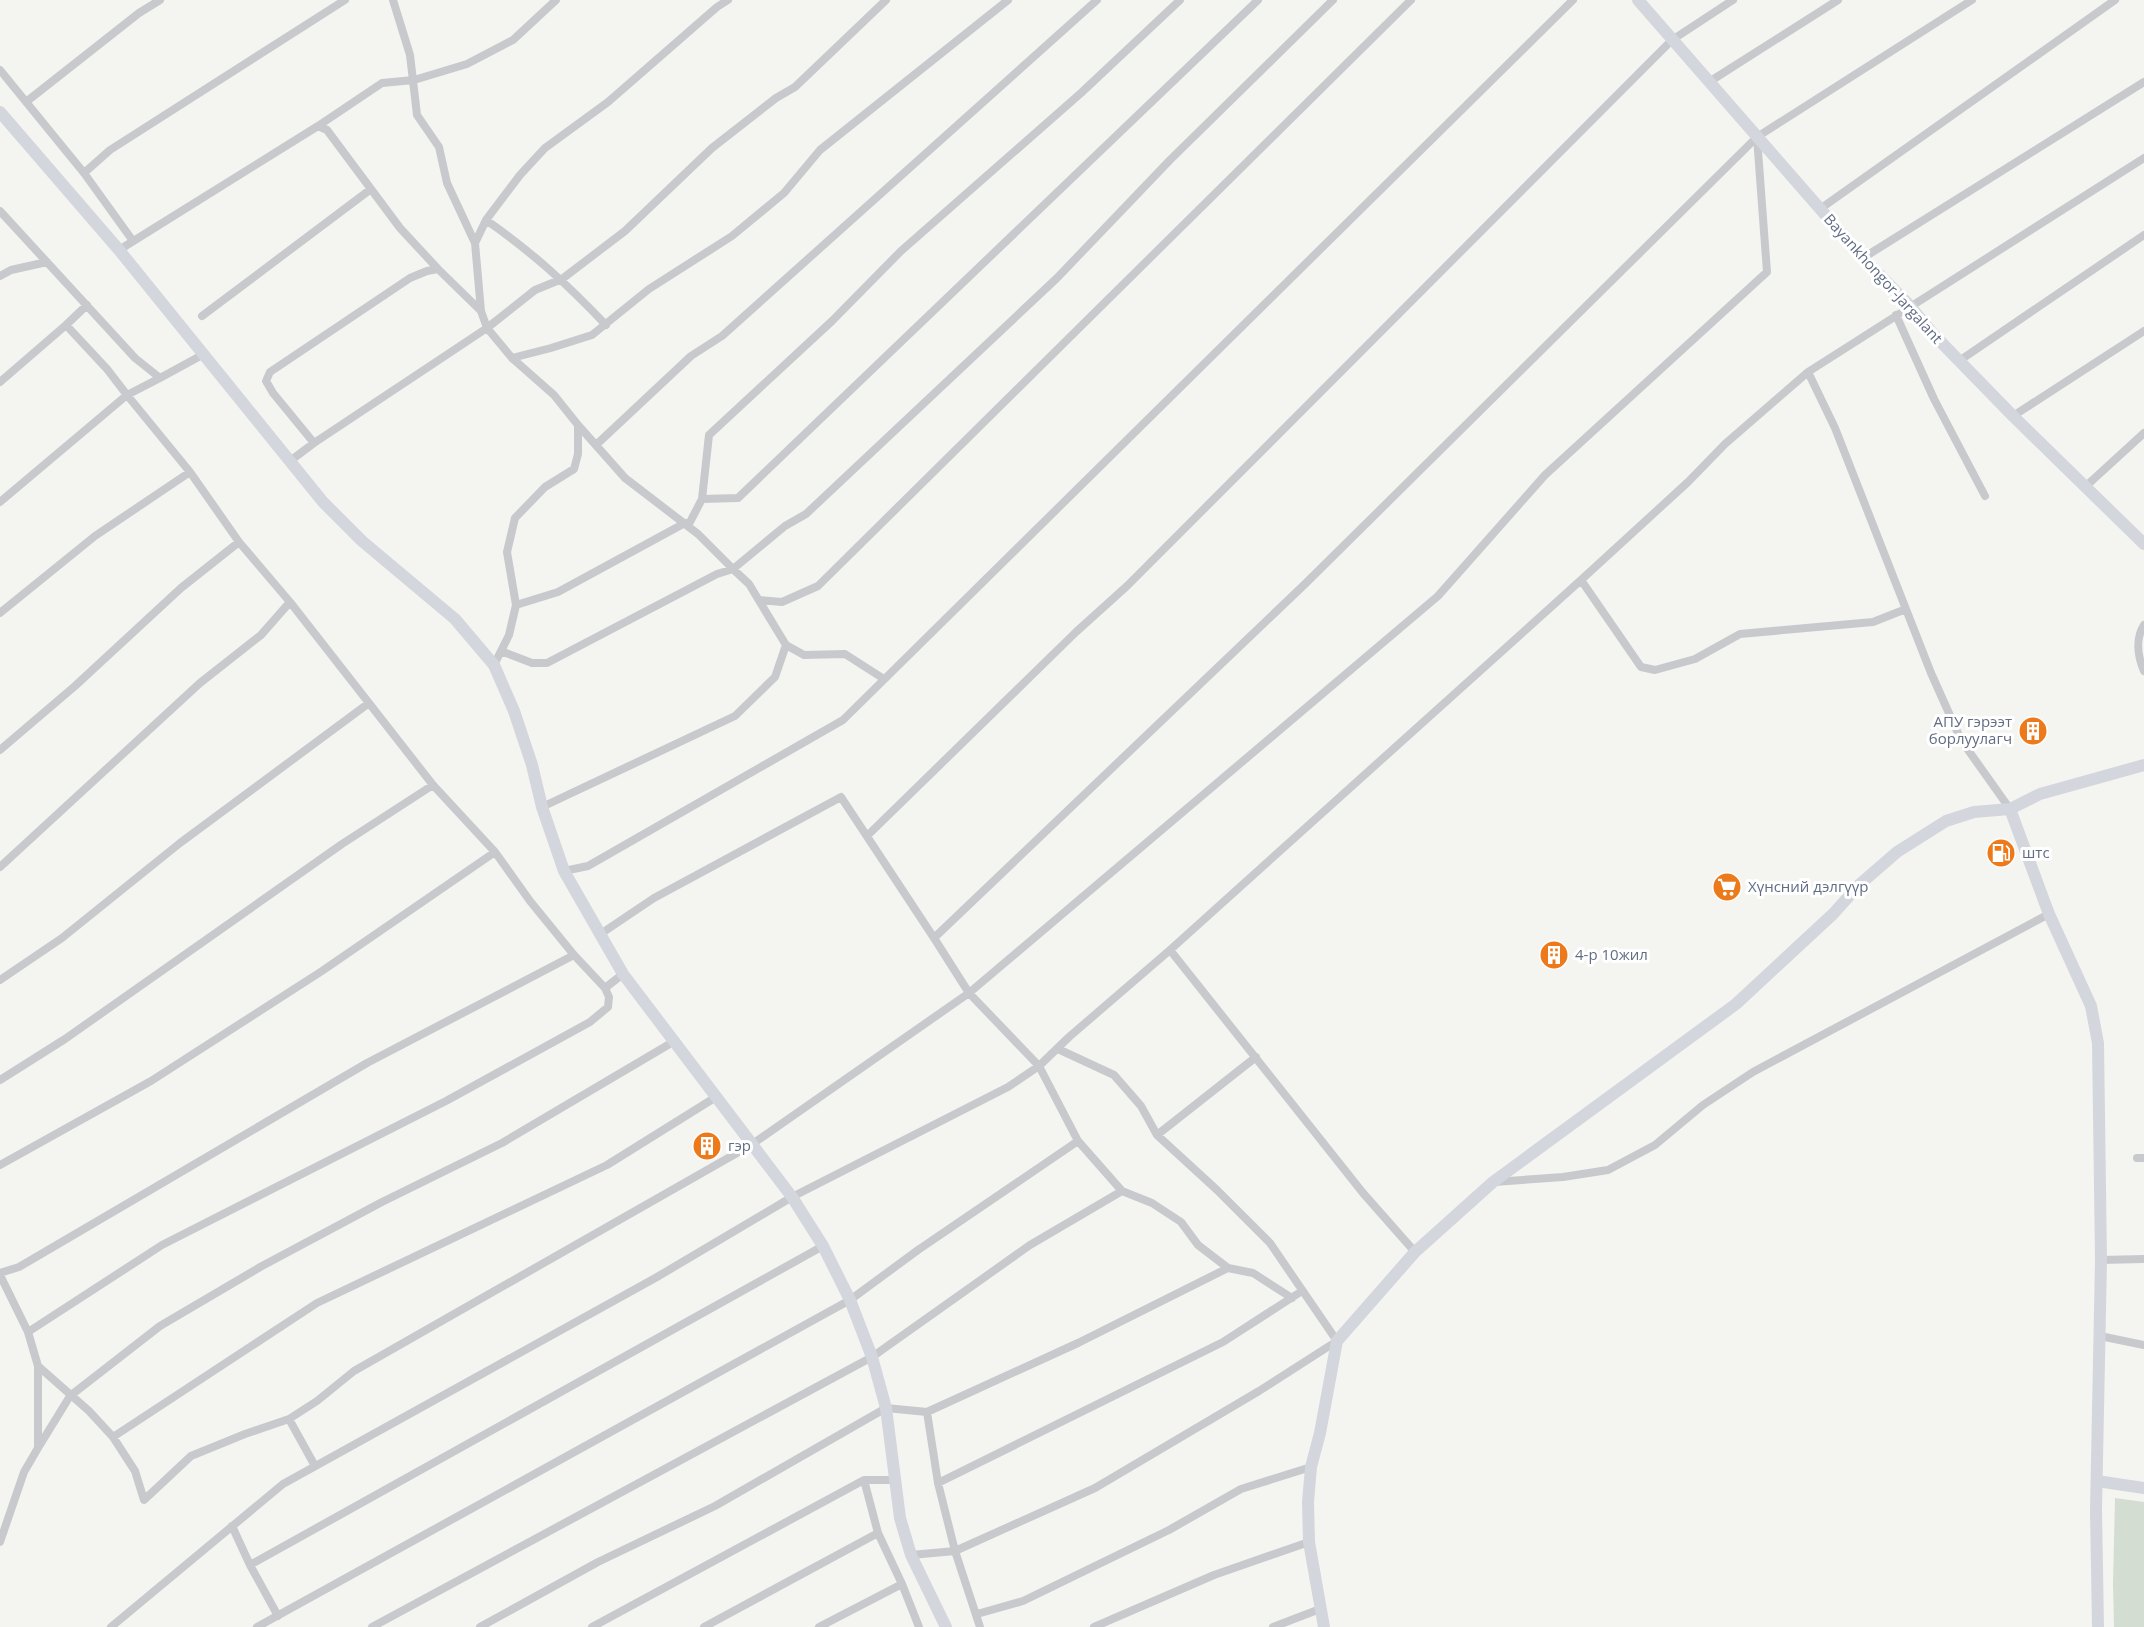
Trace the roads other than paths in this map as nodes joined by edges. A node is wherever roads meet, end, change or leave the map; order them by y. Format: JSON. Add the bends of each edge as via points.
{"nodes":[{"id":1,"x":160,"y":0,"type":"edge"},
{"id":2,"x":345,"y":0,"type":"edge"},
{"id":3,"x":393,"y":0,"type":"edge"},
{"id":4,"x":556,"y":0,"type":"edge"},
{"id":5,"x":728,"y":0,"type":"edge"},
{"id":6,"x":886,"y":0,"type":"edge"},
{"id":7,"x":1008,"y":0,"type":"edge"},
{"id":8,"x":1097,"y":0,"type":"edge"},
{"id":9,"x":1180,"y":0,"type":"edge"},
{"id":10,"x":1258,"y":0,"type":"edge"},
{"id":11,"x":1333,"y":0,"type":"edge"},
{"id":12,"x":1411,"y":0,"type":"edge"},
{"id":13,"x":1573,"y":0,"type":"edge"},
{"id":14,"x":1638,"y":0,"type":"edge"},
{"id":15,"x":1733,"y":0,"type":"edge"},
{"id":16,"x":1838,"y":0,"type":"edge"},
{"id":17,"x":1972,"y":0,"type":"edge"},
{"id":18,"x":2115,"y":0,"type":"edge"},
{"id":19,"x":1672,"y":40,"type":"junction"},
{"id":20,"x":0,"y":70,"type":"edge"},
{"id":21,"x":414,"y":80,"type":"junction"},
{"id":22,"x":1709,"y":82,"type":"junction"},
{"id":23,"x":2144,"y":82,"type":"edge"},
{"id":24,"x":26,"y":102,"type":"junction"},
{"id":25,"x":0,"y":112,"type":"edge"},
{"id":26,"x":318,"y":126,"type":"junction"},
{"id":27,"x":1757,"y":137,"type":"junction"},
{"id":28,"x":2144,"y":158,"type":"edge"},
{"id":29,"x":84,"y":173,"type":"junction"},
{"id":30,"x":371,"y":189,"type":"junction"},
{"id":31,"x":1820,"y":209,"type":"junction"},
{"id":32,"x":0,"y":211,"type":"edge"},
{"id":33,"x":486,"y":220,"type":"junction"},
{"id":34,"x":2144,"y":235,"type":"edge"},
{"id":35,"x":133,"y":242,"type":"junction"},
{"id":36,"x":475,"y":243,"type":"junction"},
{"id":37,"x":119,"y":250,"type":"junction"},
{"id":38,"x":1863,"y":258,"type":"junction"},
{"id":39,"x":47,"y":262,"type":"junction"},
{"id":40,"x":438,"y":269,"type":"junction"},
{"id":41,"x":0,"y":276,"type":"edge"},
{"id":42,"x":562,"y":279,"type":"junction"},
{"id":43,"x":87,"y":305,"type":"junction"},
{"id":44,"x":1910,"y":306,"type":"junction"},
{"id":45,"x":481,"y":311,"type":"junction"},
{"id":46,"x":1896,"y":315,"type":"junction"},
{"id":47,"x":202,"y":316,"type":"dead end"},
{"id":48,"x":66,"y":325,"type":"junction"},
{"id":49,"x":606,"y":325,"type":"junction"},
{"id":50,"x":487,"y":328,"type":"junction"},
{"id":51,"x":2144,"y":331,"type":"edge"},
{"id":52,"x":204,"y":354,"type":"junction"},
{"id":53,"x":512,"y":358,"type":"junction"},
{"id":54,"x":1959,"y":361,"type":"junction"},
{"id":55,"x":1808,"y":372,"type":"junction"},
{"id":56,"x":160,"y":378,"type":"junction"},
{"id":57,"x":0,"y":382,"type":"edge"},
{"id":58,"x":127,"y":395,"type":"junction"},
{"id":59,"x":2013,"y":416,"type":"junction"},
{"id":60,"x":578,"y":425,"type":"junction"},
{"id":61,"x":2144,"y":433,"type":"edge"},
{"id":62,"x":314,"y":443,"type":"junction"},
{"id":63,"x":596,"y":445,"type":"junction"},
{"id":64,"x":290,"y":461,"type":"junction"},
{"id":65,"x":190,"y":472,"type":"junction"},
{"id":66,"x":2085,"y":487,"type":"junction"},
{"id":67,"x":1985,"y":496,"type":"dead end"},
{"id":68,"x":702,"y":499,"type":"junction"},
{"id":69,"x":0,"y":502,"type":"edge"},
{"id":70,"x":687,"y":524,"type":"junction"},
{"id":71,"x":239,"y":542,"type":"junction"},
{"id":72,"x":2144,"y":544,"type":"edge"},
{"id":73,"x":733,"y":569,"type":"junction"},
{"id":74,"x":1581,"y":580,"type":"junction"},
{"id":75,"x":760,"y":600,"type":"junction"},
{"id":76,"x":290,"y":602,"type":"junction"},
{"id":77,"x":516,"y":605,"type":"junction"},
{"id":78,"x":1906,"y":609,"type":"junction"},
{"id":79,"x":0,"y":612,"type":"edge"},
{"id":80,"x":2144,"y":625,"type":"edge"},
{"id":81,"x":786,"y":645,"type":"junction"},
{"id":82,"x":501,"y":651,"type":"junction"},
{"id":83,"x":494,"y":665,"type":"junction"},
{"id":84,"x":2144,"y":671,"type":"edge"},
{"id":85,"x":884,"y":679,"type":"junction"},
{"id":86,"x":369,"y":703,"type":"junction"},
{"id":87,"x":0,"y":750,"type":"edge"},
{"id":88,"x":2144,"y":765,"type":"edge"},
{"id":89,"x":433,"y":785,"type":"junction"},
{"id":90,"x":542,"y":807,"type":"junction"},
{"id":91,"x":2010,"y":808,"type":"junction"},
{"id":92,"x":867,"y":836,"type":"junction"},
{"id":93,"x":495,"y":852,"type":"junction"},
{"id":94,"x":0,"y":867,"type":"edge"},
{"id":95,"x":564,"y":871,"type":"junction"},
{"id":96,"x":2049,"y":914,"type":"junction"},
{"id":97,"x":599,"y":935,"type":"junction"},
{"id":98,"x":934,"y":938,"type":"junction"},
{"id":99,"x":1170,"y":950,"type":"junction"},
{"id":100,"x":574,"y":955,"type":"junction"},
{"id":101,"x":623,"y":974,"type":"junction"},
{"id":102,"x":0,"y":980,"type":"edge"},
{"id":103,"x":605,"y":988,"type":"junction"},
{"id":104,"x":969,"y":993,"type":"junction"},
{"id":105,"x":673,"y":1042,"type":"junction"},
{"id":106,"x":1058,"y":1048,"type":"junction"},
{"id":107,"x":1256,"y":1057,"type":"junction"},
{"id":108,"x":1039,"y":1066,"type":"junction"},
{"id":109,"x":0,"y":1080,"type":"edge"},
{"id":110,"x":716,"y":1097,"type":"junction"},
{"id":111,"x":1157,"y":1135,"type":"junction"},
{"id":112,"x":1078,"y":1141,"type":"junction"},
{"id":113,"x":751,"y":1145,"type":"junction"},
{"id":114,"x":0,"y":1166,"type":"edge"},
{"id":115,"x":1493,"y":1182,"type":"junction"},
{"id":116,"x":1122,"y":1191,"type":"junction"},
{"id":117,"x":792,"y":1197,"type":"junction"},
{"id":118,"x":823,"y":1246,"type":"junction"},
{"id":119,"x":1415,"y":1252,"type":"junction"},
{"id":120,"x":2144,"y":1259,"type":"edge"},
{"id":121,"x":2101,"y":1260,"type":"junction"},
{"id":122,"x":1228,"y":1268,"type":"junction"},
{"id":123,"x":0,"y":1274,"type":"edge"},
{"id":124,"x":1302,"y":1291,"type":"junction"},
{"id":125,"x":1292,"y":1298,"type":"junction"},
{"id":126,"x":850,"y":1300,"type":"junction"},
{"id":127,"x":28,"y":1332,"type":"junction"},
{"id":128,"x":2100,"y":1336,"type":"junction"},
{"id":129,"x":1337,"y":1341,"type":"junction"},
{"id":130,"x":2144,"y":1345,"type":"edge"},
{"id":131,"x":872,"y":1357,"type":"junction"},
{"id":132,"x":39,"y":1366,"type":"junction"},
{"id":133,"x":70,"y":1396,"type":"junction"},
{"id":134,"x":886,"y":1408,"type":"junction"},
{"id":135,"x":927,"y":1412,"type":"junction"},
{"id":136,"x":289,"y":1419,"type":"junction"},
{"id":137,"x":113,"y":1437,"type":"junction"},
{"id":138,"x":38,"y":1448,"type":"junction"},
{"id":139,"x":315,"y":1466,"type":"junction"},
{"id":140,"x":1311,"y":1467,"type":"junction"},
{"id":141,"x":864,"y":1480,"type":"junction"},
{"id":142,"x":896,"y":1480,"type":"junction"},
{"id":143,"x":2097,"y":1481,"type":"junction"},
{"id":144,"x":938,"y":1483,"type":"junction"},
{"id":145,"x":2144,"y":1488,"type":"edge"},
{"id":146,"x":232,"y":1526,"type":"junction"},
{"id":147,"x":878,"y":1533,"type":"junction"},
{"id":148,"x":0,"y":1542,"type":"edge"},
{"id":149,"x":1309,"y":1542,"type":"junction"},
{"id":150,"x":955,"y":1551,"type":"junction"},
{"id":151,"x":911,"y":1555,"type":"junction"},
{"id":152,"x":250,"y":1565,"type":"junction"},
{"id":153,"x":902,"y":1584,"type":"junction"},
{"id":154,"x":1320,"y":1609,"type":"junction"},
{"id":155,"x":977,"y":1614,"type":"junction"},
{"id":156,"x":278,"y":1616,"type":"junction"},
{"id":157,"x":111,"y":1627,"type":"edge"},
{"id":158,"x":257,"y":1627,"type":"edge"},
{"id":159,"x":372,"y":1627,"type":"edge"},
{"id":160,"x":480,"y":1627,"type":"edge"},
{"id":161,"x":592,"y":1627,"type":"edge"},
{"id":162,"x":704,"y":1627,"type":"edge"},
{"id":163,"x":819,"y":1627,"type":"edge"},
{"id":164,"x":919,"y":1627,"type":"edge"},
{"id":165,"x":946,"y":1627,"type":"edge"},
{"id":166,"x":980,"y":1627,"type":"edge"},
{"id":167,"x":1094,"y":1627,"type":"edge"},
{"id":168,"x":1274,"y":1627,"type":"edge"},
{"id":169,"x":1324,"y":1627,"type":"edge"},
{"id":170,"x":2098,"y":1627,"type":"edge"}],
"edges":[{"from":1,"to":24,"type":"street"},
{"from":2,"to":29,"type":"street","via":[[110,150]]},
{"from":3,"to":21,"type":"street"},
{"from":4,"to":21,"type":"street","via":[[513,40],[467,64]]},
{"from":5,"to":33,"type":"street","via":[[608,102],[545,148]]},
{"from":6,"to":42,"type":"street","via":[[795,87],[712,148],[625,231]]},
{"from":7,"to":49,"type":"street","via":[[820,150],[784,194],[741,229],[649,289]]},
{"from":8,"to":63,"type":"street"},
{"from":9,"to":68,"type":"street","via":[[901,251],[709,435]]},
{"from":10,"to":68,"type":"street","via":[[738,498]]},
{"from":11,"to":73,"type":"street","via":[[1057,278],[918,410],[806,514],[785,526]]},
{"from":12,"to":75,"type":"street","via":[[818,586],[783,602]]},
{"from":13,"to":85,"type":"street"},
{"from":14,"to":19,"type":"street","name":"Bayankhongor-Jargalant"},
{"from":15,"to":19,"type":"street"},
{"from":16,"to":22,"type":"street"},
{"from":17,"to":27,"type":"street"},
{"from":18,"to":31,"type":"street"},
{"from":19,"to":22,"type":"street","name":"Bayankhongor-Jargalant"},
{"from":19,"to":92,"type":"street","via":[[1127,586]]},
{"from":20,"to":24,"type":"street"},
{"from":21,"to":26,"type":"street","via":[[382,83]]},
{"from":21,"to":36,"type":"street","via":[[417,115],[439,147],[447,183]]},
{"from":22,"to":27,"type":"street","name":"Bayankhongor-Jargalant"},
{"from":23,"to":38,"type":"street"},
{"from":24,"to":29,"type":"street"},
{"from":25,"to":37,"type":"street"},
{"from":26,"to":30,"type":"street","via":[[327,130]]},
{"from":26,"to":35,"type":"street"},
{"from":27,"to":31,"type":"street","name":"Bayankhongor-Jargalant"},
{"from":27,"to":98,"type":"street","via":[[1305,584]]},
{"from":27,"to":104,"type":"street","via":[[1767,272],[1545,475],[1438,596]]},
{"from":28,"to":44,"type":"street"},
{"from":29,"to":35,"type":"street"},
{"from":30,"to":40,"type":"street"},
{"from":30,"to":47,"type":"street"},
{"from":31,"to":38,"type":"street","name":"Bayankhongor-Jargalant"},
{"from":32,"to":39,"type":"street"},
{"from":33,"to":36,"type":"street"},
{"from":33,"to":42,"type":"street"},
{"from":34,"to":54,"type":"street"},
{"from":35,"to":37,"type":"street"},
{"from":36,"to":45,"type":"street"},
{"from":37,"to":52,"type":"street"},
{"from":38,"to":44,"type":"street","name":"Bayankhongor-Jargalant"},
{"from":39,"to":41,"type":"street"},
{"from":39,"to":43,"type":"street"},
{"from":40,"to":45,"type":"street"},
{"from":40,"to":62,"type":"street","via":[[410,278],[270,372],[266,381],[273,393]]},
{"from":42,"to":49,"type":"street"},
{"from":42,"to":50,"type":"street","via":[[535,290]]},
{"from":43,"to":48,"type":"street"},
{"from":43,"to":56,"type":"street","via":[[135,358]]},
{"from":44,"to":46,"type":"street"},
{"from":44,"to":54,"type":"street","name":"Bayankhongor-Jargalant"},
{"from":45,"to":50,"type":"street"},
{"from":46,"to":55,"type":"street"},
{"from":46,"to":67,"type":"street"},
{"from":48,"to":57,"type":"street"},
{"from":48,"to":58,"type":"street"},
{"from":49,"to":53,"type":"street","via":[[592,334]]},
{"from":50,"to":53,"type":"street"},
{"from":50,"to":62,"type":"street"},
{"from":51,"to":59,"type":"street"},
{"from":52,"to":56,"type":"street"},
{"from":52,"to":64,"type":"street"},
{"from":53,"to":60,"type":"street","via":[[554,395]]},
{"from":54,"to":59,"type":"street","name":"Bayankhongor-Jargalant"},
{"from":55,"to":74,"type":"street"},
{"from":55,"to":78,"type":"street","via":[[1835,428]]},
{"from":56,"to":58,"type":"street"},
{"from":58,"to":65,"type":"street"},
{"from":58,"to":69,"type":"street"},
{"from":59,"to":66,"type":"street","name":"Bayankhongor-Jargalant"},
{"from":60,"to":63,"type":"street"},
{"from":60,"to":77,"type":"street","via":[[574,469],[545,487],[515,518],[507,552]]},
{"from":61,"to":66,"type":"street"},
{"from":62,"to":64,"type":"street"},
{"from":63,"to":70,"type":"street","via":[[625,478]]},
{"from":64,"to":83,"type":"street","via":[[362,541],[456,619]]},
{"from":65,"to":71,"type":"street"},
{"from":65,"to":79,"type":"street","via":[[95,536]]},
{"from":66,"to":72,"type":"street","name":"Bayankhongor-Jargalant"},
{"from":68,"to":70,"type":"street"},
{"from":70,"to":73,"type":"street"},
{"from":70,"to":77,"type":"street","via":[[558,592]]},
{"from":71,"to":76,"type":"street"},
{"from":71,"to":87,"type":"street","via":[[181,588]]},
{"from":73,"to":75,"type":"street"},
{"from":73,"to":82,"type":"street","via":[[547,663],[532,663]]},
{"from":74,"to":78,"type":"street","via":[[1641,667],[1655,670],[1695,659],[1740,634],[1873,622]]},
{"from":74,"to":99,"type":"street"},
{"from":75,"to":81,"type":"street"},
{"from":76,"to":86,"type":"street"},
{"from":76,"to":94,"type":"street","via":[[261,635],[200,683]]},
{"from":77,"to":82,"type":"street"},
{"from":78,"to":91,"type":"street","via":[[1961,740]]},
{"from":80,"to":84,"type":"street","via":[[2138,649]]},
{"from":81,"to":85,"type":"street","via":[[804,655],[845,654]]},
{"from":81,"to":90,"type":"street","via":[[775,677],[735,716]]},
{"from":82,"to":83,"type":"street"},
{"from":83,"to":90,"type":"street","via":[[514,711]]},
{"from":85,"to":95,"type":"street","via":[[843,720],[588,866]]},
{"from":86,"to":89,"type":"street"},
{"from":86,"to":102,"type":"street","via":[[180,843],[62,938]]},
{"from":88,"to":91,"type":"street","via":[[2040,794]]},
{"from":89,"to":93,"type":"street"},
{"from":89,"to":109,"type":"street"},
{"from":90,"to":95,"type":"street"},
{"from":91,"to":96,"type":"street"},
{"from":91,"to":115,"type":"street","via":[[1974,812],[1946,821],[1897,852],[1736,1004]]},
{"from":92,"to":97,"type":"street","via":[[841,797],[654,898]]},
{"from":92,"to":98,"type":"street"},
{"from":93,"to":100,"type":"street"},
{"from":93,"to":114,"type":"street","via":[[322,971],[151,1081]]},
{"from":95,"to":97,"type":"street"},
{"from":96,"to":115,"type":"street","via":[[1753,1072],[1703,1105],[1655,1145],[1608,1170]]},
{"from":96,"to":121,"type":"street","via":[[2091,1006],[2098,1043]]},
{"from":97,"to":101,"type":"street"},
{"from":98,"to":104,"type":"street"},
{"from":99,"to":106,"type":"street"},
{"from":99,"to":107,"type":"street"},
{"from":100,"to":103,"type":"street"},
{"from":100,"to":123,"type":"street","via":[[368,1063],[29,1261]]},
{"from":101,"to":103,"type":"street"},
{"from":101,"to":105,"type":"street"},
{"from":103,"to":127,"type":"street","via":[[609,1007],[590,1022],[446,1101],[162,1245]]},
{"from":104,"to":108,"type":"street"},
{"from":104,"to":113,"type":"street"},
{"from":105,"to":110,"type":"street"},
{"from":105,"to":133,"type":"street","via":[[502,1143],[262,1266],[160,1326]]},
{"from":106,"to":108,"type":"street"},
{"from":106,"to":111,"type":"street","via":[[1114,1075],[1141,1106]]},
{"from":107,"to":111,"type":"street"},
{"from":107,"to":119,"type":"street","via":[[1363,1193]]},
{"from":108,"to":112,"type":"street"},
{"from":108,"to":117,"type":"street","via":[[1008,1087]]},
{"from":110,"to":113,"type":"street"},
{"from":110,"to":137,"type":"street","via":[[607,1165],[317,1303]]},
{"from":111,"to":124,"type":"street","via":[[1270,1243]]},
{"from":112,"to":116,"type":"street"},
{"from":112,"to":126,"type":"street"},
{"from":113,"to":117,"type":"street"},
{"from":113,"to":136,"type":"street","via":[[354,1371]]},
{"from":115,"to":119,"type":"street"},
{"from":116,"to":122,"type":"street","via":[[1152,1203],[1181,1222],[1198,1245]]},
{"from":116,"to":131,"type":"street","via":[[1030,1245]]},
{"from":117,"to":118,"type":"street"},
{"from":117,"to":139,"type":"street","via":[[657,1277]]},
{"from":118,"to":126,"type":"street"},
{"from":118,"to":152,"type":"street"},
{"from":119,"to":129,"type":"street"},
{"from":120,"to":121,"type":"street"},
{"from":121,"to":128,"type":"street"},
{"from":122,"to":125,"type":"street","via":[[1253,1274]]},
{"from":122,"to":135,"type":"street"},
{"from":123,"to":127,"type":"street"},
{"from":124,"to":125,"type":"street"},
{"from":124,"to":129,"type":"street"},
{"from":125,"to":144,"type":"street","via":[[1223,1342]]},
{"from":126,"to":131,"type":"street"},
{"from":126,"to":156,"type":"street"},
{"from":127,"to":132,"type":"street"},
{"from":128,"to":130,"type":"street"},
{"from":128,"to":143,"type":"street"},
{"from":129,"to":140,"type":"street"},
{"from":129,"to":150,"type":"street","via":[[1095,1488]]},
{"from":131,"to":134,"type":"street"},
{"from":131,"to":159,"type":"street"},
{"from":132,"to":133,"type":"street"},
{"from":132,"to":138,"type":"street"},
{"from":133,"to":137,"type":"street"},
{"from":133,"to":138,"type":"street"},
{"from":134,"to":135,"type":"street"},
{"from":134,"to":142,"type":"street"},
{"from":134,"to":160,"type":"street","via":[[715,1506],[598,1562]]},
{"from":135,"to":144,"type":"street"},
{"from":136,"to":137,"type":"street","via":[[191,1456],[144,1500],[135,1471]]},
{"from":136,"to":139,"type":"street"},
{"from":138,"to":148,"type":"street","via":[[24,1472]]},
{"from":139,"to":146,"type":"street","via":[[283,1484]]},
{"from":140,"to":149,"type":"street"},
{"from":140,"to":155,"type":"street","via":[[1240,1489],[1168,1530],[1044,1591]]},
{"from":141,"to":142,"type":"street"},
{"from":141,"to":147,"type":"street"},
{"from":141,"to":161,"type":"street"},
{"from":142,"to":151,"type":"street","via":[[900,1518]]},
{"from":143,"to":145,"type":"street"},
{"from":143,"to":170,"type":"street"},
{"from":144,"to":150,"type":"street"},
{"from":146,"to":152,"type":"street"},
{"from":146,"to":157,"type":"street"},
{"from":147,"to":153,"type":"street"},
{"from":147,"to":162,"type":"street"},
{"from":149,"to":154,"type":"street"},
{"from":149,"to":167,"type":"street","via":[[1214,1575]]},
{"from":150,"to":151,"type":"street"},
{"from":150,"to":155,"type":"street"},
{"from":151,"to":165,"type":"street"},
{"from":152,"to":156,"type":"street"},
{"from":153,"to":163,"type":"street"},
{"from":153,"to":164,"type":"street"},
{"from":154,"to":168,"type":"street"},
{"from":154,"to":169,"type":"street"},
{"from":155,"to":166,"type":"street"},
{"from":156,"to":158,"type":"street"}]}
